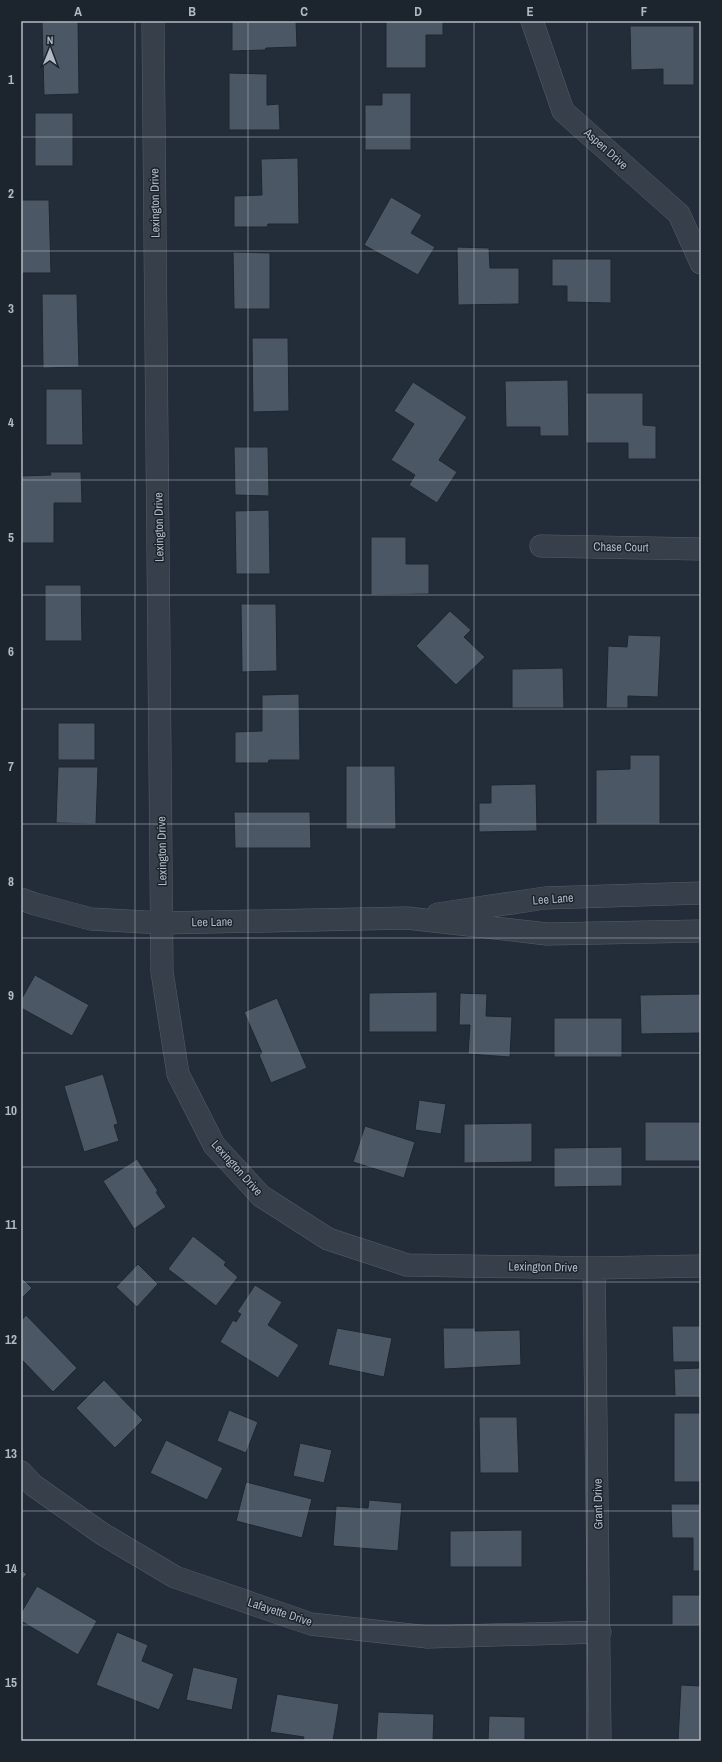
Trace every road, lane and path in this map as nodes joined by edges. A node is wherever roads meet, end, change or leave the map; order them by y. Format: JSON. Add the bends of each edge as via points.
{"nodes":[{"id":1,"x":153,"y":21,"type":"edge"},
{"id":2,"x":532,"y":21,"type":"edge"},
{"id":3,"x":701,"y":263,"type":"edge"},
{"id":4,"x":541,"y":546,"type":"dead end"},
{"id":5,"x":701,"y":549,"type":"edge"},
{"id":6,"x":701,"y":893,"type":"edge"},
{"id":7,"x":21,"y":899,"type":"edge"},
{"id":8,"x":407,"y":918,"type":"junction"},
{"id":9,"x":163,"y":923,"type":"junction"},
{"id":10,"x":701,"y":931,"type":"edge"},
{"id":11,"x":701,"y":1266,"type":"edge"},
{"id":12,"x":594,"y":1268,"type":"junction"},
{"id":13,"x":21,"y":1472,"type":"edge"},
{"id":14,"x":600,"y":1632,"type":"junction"},
{"id":15,"x":600,"y":1741,"type":"edge"}],
"edges":[{"from":1,"to":9,"type":"street","name":"Lexington Drive"},
{"from":2,"to":3,"type":"street","name":"Aspen Drive","via":[[563,111],[679,214]]},
{"from":4,"to":5,"type":"street","name":"Chase Court"},
{"from":6,"to":8,"type":"street","name":"Lee Lane","via":[[545,898]]},
{"from":7,"to":9,"type":"street","name":"Lee Lane","via":[[91,919]]},
{"from":8,"to":9,"type":"street","name":"Lee Lane"},
{"from":8,"to":10,"type":"street","name":"Lee Lane","via":[[547,934]]},
{"from":9,"to":12,"type":"street","name":"Lexington Drive","via":[[162,972],[178,1074],[214,1145],[261,1196],[328,1238],[407,1265]]},
{"from":11,"to":12,"type":"street","name":"Lexington Drive"},
{"from":12,"to":14,"type":"street","name":"Grant Drive"},
{"from":13,"to":14,"type":"street","name":"Lafayette Drive","via":[[33,1485],[101,1533],[175,1577],[311,1624],[428,1637]]},
{"from":14,"to":15,"type":"street","name":"Grant Drive"}]}
